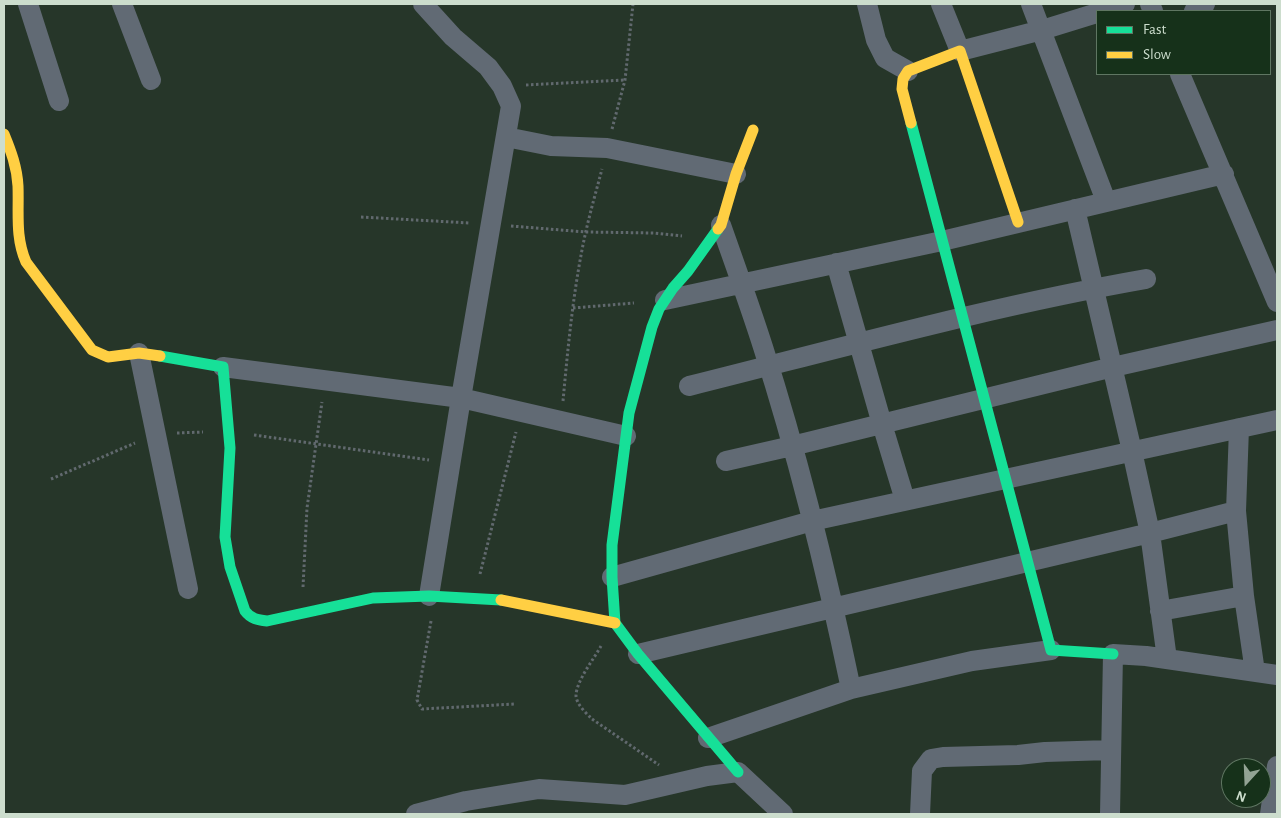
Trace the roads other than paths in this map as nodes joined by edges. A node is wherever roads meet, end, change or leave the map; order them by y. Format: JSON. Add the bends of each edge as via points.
{"nodes":[{"id":1,"x":28,"y":4,"type":"edge"},
{"id":2,"x":122,"y":4,"type":"edge"},
{"id":3,"x":867,"y":4,"type":"edge"},
{"id":4,"x":941,"y":4,"type":"edge"},
{"id":5,"x":1031,"y":4,"type":"edge"},
{"id":6,"x":1125,"y":4,"type":"edge"},
{"id":7,"x":424,"y":6,"type":"edge"},
{"id":8,"x":1105,"y":10,"type":"edge"},
{"id":9,"x":1096,"y":13,"type":"edge"},
{"id":10,"x":1042,"y":30,"type":"junction"},
{"id":11,"x":960,"y":51,"type":"junction"},
{"id":12,"x":908,"y":71,"type":"junction"},
{"id":13,"x":1180,"y":75,"type":"edge"},
{"id":14,"x":151,"y":80,"type":"dead end"},
{"id":15,"x":59,"y":101,"type":"dead end"},
{"id":16,"x":753,"y":130,"type":"dead end"},
{"id":17,"x":4,"y":134,"type":"edge"},
{"id":18,"x":506,"y":137,"type":"junction"},
{"id":19,"x":736,"y":174,"type":"junction"},
{"id":20,"x":1224,"y":174,"type":"junction"},
{"id":21,"x":1106,"y":201,"type":"junction"},
{"id":22,"x":1075,"y":208,"type":"junction"},
{"id":23,"x":1018,"y":222,"type":"junction"},
{"id":24,"x":715,"y":233,"type":"junction"},
{"id":25,"x":942,"y":240,"type":"junction"},
{"id":26,"x":836,"y":263,"type":"junction"},
{"id":27,"x":1146,"y":279,"type":"dead end"},
{"id":28,"x":741,"y":284,"type":"junction"},
{"id":29,"x":1094,"y":288,"type":"junction"},
{"id":30,"x":665,"y":300,"type":"junction"},
{"id":31,"x":1277,"y":302,"type":"edge"},
{"id":32,"x":962,"y":318,"type":"junction"},
{"id":33,"x":1277,"y":330,"type":"edge"},
{"id":34,"x":858,"y":344,"type":"junction"},
{"id":35,"x":139,"y":353,"type":"junction"},
{"id":36,"x":769,"y":366,"type":"junction"},
{"id":37,"x":224,"y":367,"type":"junction"},
{"id":38,"x":1113,"y":367,"type":"junction"},
{"id":39,"x":689,"y":386,"type":"dead end"},
{"id":40,"x":460,"y":398,"type":"junction"},
{"id":41,"x":984,"y":398,"type":"junction"},
{"id":42,"x":1277,"y":420,"type":"edge"},
{"id":43,"x":882,"y":424,"type":"junction"},
{"id":44,"x":1238,"y":428,"type":"junction"},
{"id":45,"x":626,"y":436,"type":"junction"},
{"id":46,"x":792,"y":446,"type":"junction"},
{"id":47,"x":1132,"y":451,"type":"junction"},
{"id":48,"x":726,"y":461,"type":"dead end"},
{"id":49,"x":1005,"y":478,"type":"junction"},
{"id":50,"x":905,"y":500,"type":"junction"},
{"id":51,"x":1236,"y":511,"type":"junction"},
{"id":52,"x":812,"y":521,"type":"junction"},
{"id":53,"x":1150,"y":533,"type":"junction"},
{"id":54,"x":1028,"y":562,"type":"junction"},
{"id":55,"x":612,"y":577,"type":"junction"},
{"id":56,"x":188,"y":589,"type":"dead end"},
{"id":57,"x":432,"y":596,"type":"junction"},
{"id":58,"x":1244,"y":596,"type":"junction"},
{"id":59,"x":834,"y":608,"type":"junction"},
{"id":60,"x":1160,"y":611,"type":"junction"},
{"id":61,"x":615,"y":623,"type":"junction"},
{"id":62,"x":1051,"y":650,"type":"junction"},
{"id":63,"x":638,"y":654,"type":"junction"},
{"id":64,"x":1113,"y":654,"type":"junction"},
{"id":65,"x":1167,"y":659,"type":"junction"},
{"id":66,"x":1255,"y":672,"type":"junction"},
{"id":67,"x":1277,"y":675,"type":"edge"},
{"id":68,"x":851,"y":690,"type":"junction"},
{"id":69,"x":708,"y":738,"type":"junction"},
{"id":70,"x":1110,"y":750,"type":"junction"},
{"id":71,"x":1277,"y":766,"type":"edge"},
{"id":72,"x":738,"y":772,"type":"junction"},
{"id":73,"x":416,"y":814,"type":"edge"},
{"id":74,"x":783,"y":814,"type":"edge"},
{"id":75,"x":920,"y":814,"type":"edge"},
{"id":76,"x":1110,"y":814,"type":"edge"},
{"id":77,"x":1270,"y":814,"type":"edge"}],
"edges":[{"from":1,"to":15,"type":"street"},
{"from":2,"to":14,"type":"street"},
{"from":3,"to":12,"type":"street","via":[[876,40],[885,58]]},
{"from":4,"to":11,"type":"street"},
{"from":5,"to":10,"type":"street"},
{"from":6,"to":8,"type":"street"},
{"from":7,"to":18,"type":"street","via":[[488,67],[502,86],[511,106]]},
{"from":9,"to":10,"type":"street"},
{"from":10,"to":11,"type":"street"},
{"from":10,"to":21,"type":"street"},
{"from":11,"to":12,"type":"street"},
{"from":11,"to":23,"type":"street"},
{"from":12,"to":25,"type":"street","via":[[902,89]]},
{"from":13,"to":20,"type":"street"},
{"from":16,"to":19,"type":"street"},
{"from":17,"to":35,"type":"street","via":[[17,175],[18,241],[26,262],[92,350],[108,358]]},
{"from":18,"to":19,"type":"street","via":[[551,146],[607,148]]},
{"from":18,"to":40,"type":"street"},
{"from":19,"to":24,"type":"street"},
{"from":20,"to":21,"type":"street"},
{"from":20,"to":31,"type":"street"},
{"from":21,"to":22,"type":"street"},
{"from":22,"to":23,"type":"street"},
{"from":22,"to":29,"type":"street"},
{"from":23,"to":25,"type":"street"},
{"from":24,"to":28,"type":"street"},
{"from":24,"to":30,"type":"street"},
{"from":25,"to":26,"type":"street"},
{"from":25,"to":32,"type":"street"},
{"from":26,"to":28,"type":"street"},
{"from":26,"to":34,"type":"street"},
{"from":27,"to":29,"type":"street"},
{"from":28,"to":30,"type":"street"},
{"from":28,"to":36,"type":"street"},
{"from":29,"to":32,"type":"street"},
{"from":29,"to":38,"type":"street"},
{"from":30,"to":45,"type":"street","via":[[652,327]]},
{"from":32,"to":34,"type":"street"},
{"from":32,"to":41,"type":"street"},
{"from":33,"to":38,"type":"street"},
{"from":34,"to":36,"type":"street"},
{"from":34,"to":43,"type":"street"},
{"from":35,"to":37,"type":"street"},
{"from":35,"to":56,"type":"street"},
{"from":36,"to":39,"type":"street"},
{"from":36,"to":46,"type":"street"},
{"from":37,"to":40,"type":"street"},
{"from":37,"to":57,"type":"street","via":[[229,432],[225,537],[230,567],[248,616],[267,621],[373,598]]},
{"from":38,"to":41,"type":"street"},
{"from":38,"to":47,"type":"street"},
{"from":40,"to":45,"type":"street"},
{"from":40,"to":57,"type":"street"},
{"from":41,"to":43,"type":"street"},
{"from":41,"to":49,"type":"street"},
{"from":42,"to":44,"type":"street"},
{"from":43,"to":46,"type":"street"},
{"from":43,"to":50,"type":"street"},
{"from":44,"to":47,"type":"street"},
{"from":44,"to":51,"type":"street"},
{"from":45,"to":55,"type":"street","via":[[612,545]]},
{"from":46,"to":48,"type":"street"},
{"from":46,"to":52,"type":"street"},
{"from":47,"to":49,"type":"street"},
{"from":47,"to":53,"type":"street"},
{"from":49,"to":50,"type":"street"},
{"from":49,"to":54,"type":"street"},
{"from":50,"to":52,"type":"street"},
{"from":51,"to":53,"type":"street"},
{"from":51,"to":58,"type":"street"},
{"from":52,"to":55,"type":"street"},
{"from":52,"to":59,"type":"street"},
{"from":53,"to":54,"type":"street"},
{"from":53,"to":60,"type":"street"},
{"from":54,"to":59,"type":"street"},
{"from":54,"to":62,"type":"street"},
{"from":55,"to":61,"type":"street"},
{"from":57,"to":61,"type":"street","via":[[510,601]]},
{"from":58,"to":60,"type":"street"},
{"from":58,"to":66,"type":"street"},
{"from":59,"to":63,"type":"street"},
{"from":59,"to":68,"type":"street"},
{"from":60,"to":65,"type":"street"},
{"from":61,"to":63,"type":"street"},
{"from":62,"to":64,"type":"street"},
{"from":62,"to":68,"type":"street","via":[[972,661]]},
{"from":63,"to":69,"type":"street"},
{"from":64,"to":65,"type":"street"},
{"from":64,"to":70,"type":"street"},
{"from":65,"to":66,"type":"street"},
{"from":66,"to":67,"type":"street"},
{"from":68,"to":69,"type":"street"},
{"from":69,"to":72,"type":"street"},
{"from":70,"to":75,"type":"street","via":[[931,759],[922,771]]},
{"from":70,"to":76,"type":"street"},
{"from":71,"to":77,"type":"street"},
{"from":72,"to":73,"type":"street","via":[[625,795],[539,789],[466,801]]},
{"from":72,"to":74,"type":"street"}]}
